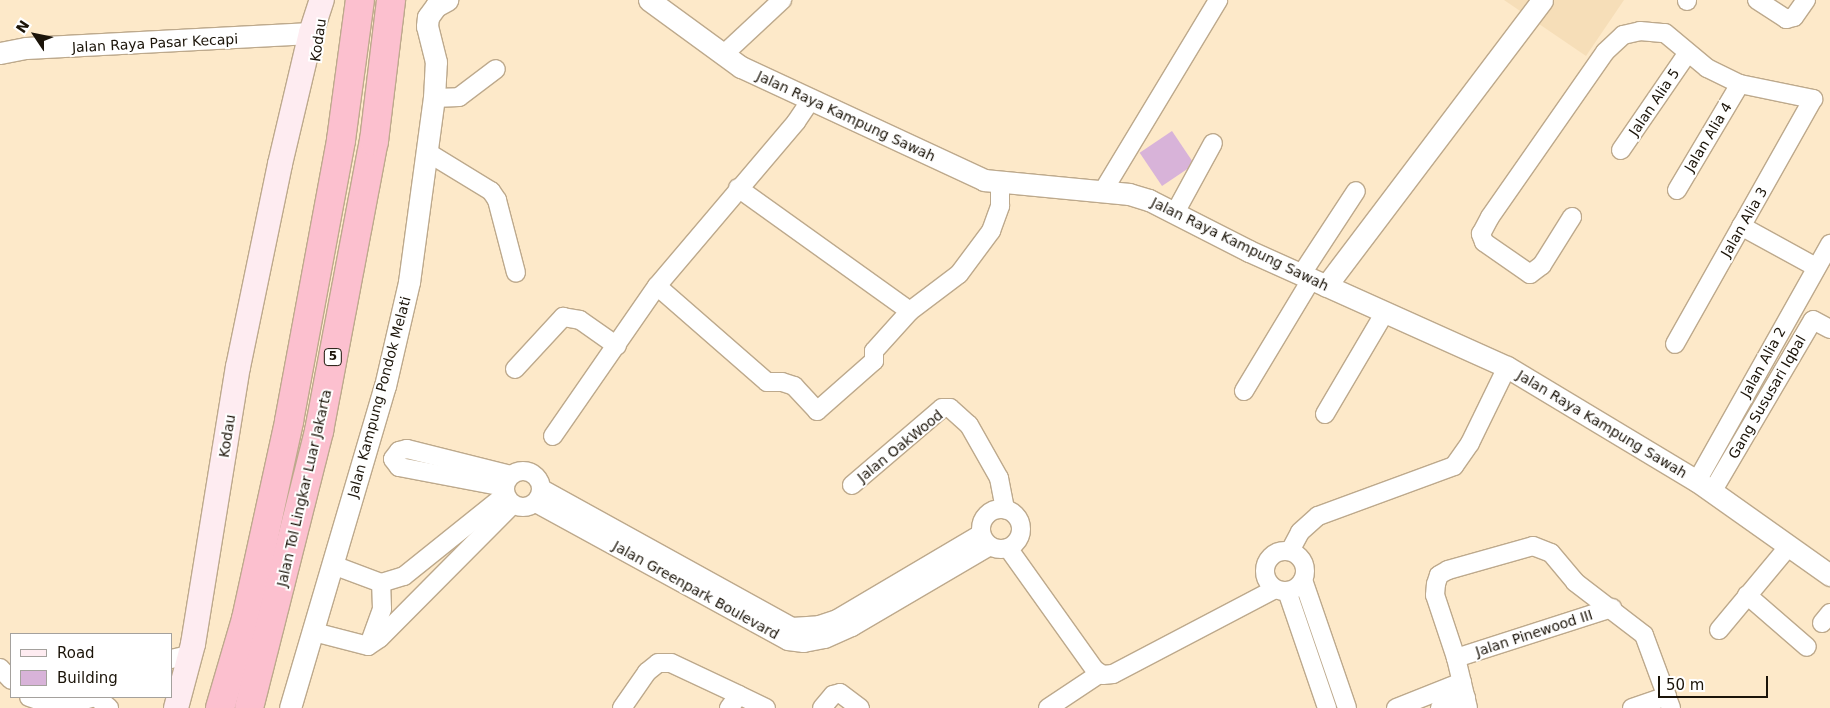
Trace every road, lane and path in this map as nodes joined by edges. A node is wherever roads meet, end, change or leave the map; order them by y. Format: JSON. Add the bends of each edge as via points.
{"nodes":[{"id":1,"x":322,"y":0,"type":"edge"},
{"id":2,"x":360,"y":0,"type":"edge"},
{"id":3,"x":391,"y":0,"type":"edge"},
{"id":4,"x":447,"y":0,"type":"edge"},
{"id":5,"x":649,"y":0,"type":"edge"},
{"id":6,"x":782,"y":0,"type":"edge"},
{"id":7,"x":1542,"y":0,"type":"edge"},
{"id":8,"x":1757,"y":0,"type":"edge"},
{"id":9,"x":1806,"y":0,"type":"edge"},
{"id":10,"x":1211,"y":3,"type":"edge"},
{"id":11,"x":310,"y":33,"type":"junction"},
{"id":12,"x":0,"y":53,"type":"edge"},
{"id":13,"x":1687,"y":54,"type":"junction"},
{"id":14,"x":723,"y":56,"type":"junction"},
{"id":15,"x":496,"y":70,"type":"dead end"},
{"id":16,"x":1740,"y":84,"type":"junction"},
{"id":17,"x":434,"y":98,"type":"junction"},
{"id":18,"x":810,"y":101,"type":"junction"},
{"id":19,"x":1214,"y":143,"type":"dead end"},
{"id":20,"x":1621,"y":150,"type":"dead end"},
{"id":21,"x":427,"y":152,"type":"junction"},
{"id":22,"x":280,"y":164,"type":"junction"},
{"id":23,"x":1000,"y":183,"type":"junction"},
{"id":24,"x":738,"y":188,"type":"junction"},
{"id":25,"x":1677,"y":190,"type":"dead end"},
{"id":26,"x":1104,"y":191,"type":"junction"},
{"id":27,"x":1356,"y":192,"type":"dead end"},
{"id":28,"x":1176,"y":211,"type":"junction"},
{"id":29,"x":1572,"y":217,"type":"dead end"},
{"id":30,"x":1741,"y":226,"type":"junction"},
{"id":31,"x":1830,"y":244,"type":"edge"},
{"id":32,"x":1816,"y":267,"type":"junction"},
{"id":33,"x":516,"y":273,"type":"dead end"},
{"id":34,"x":1313,"y":280,"type":"junction"},
{"id":35,"x":657,"y":286,"type":"junction"},
{"id":36,"x":910,"y":310,"type":"junction"},
{"id":37,"x":1385,"y":312,"type":"junction"},
{"id":38,"x":1830,"y":329,"type":"edge"},
{"id":39,"x":1675,"y":344,"type":"dead end"},
{"id":40,"x":617,"y":346,"type":"junction"},
{"id":41,"x":1507,"y":367,"type":"junction"},
{"id":42,"x":515,"y":369,"type":"dead end"},
{"id":43,"x":1244,"y":391,"type":"dead end"},
{"id":44,"x":1325,"y":414,"type":"dead end"},
{"id":45,"x":553,"y":436,"type":"dead end"},
{"id":46,"x":852,"y":485,"type":"dead end"},
{"id":47,"x":1704,"y":486,"type":"junction"},
{"id":48,"x":508,"y":491,"type":"junction"},
{"id":49,"x":539,"y":496,"type":"junction"},
{"id":50,"x":1005,"y":509,"type":"junction"},
{"id":51,"x":986,"y":540,"type":"junction"},
{"id":52,"x":1013,"y":546,"type":"junction"},
{"id":53,"x":1790,"y":546,"type":"junction"},
{"id":54,"x":1290,"y":551,"type":"junction"},
{"id":55,"x":333,"y":565,"type":"junction"},
{"id":56,"x":418,"y":566,"type":"junction"},
{"id":57,"x":1830,"y":575,"type":"edge"},
{"id":58,"x":1303,"y":580,"type":"junction"},
{"id":59,"x":381,"y":583,"type":"junction"},
{"id":60,"x":433,"y":585,"type":"junction"},
{"id":61,"x":1277,"y":588,"type":"junction"},
{"id":62,"x":1747,"y":595,"type":"junction"},
{"id":63,"x":1612,"y":608,"type":"junction"},
{"id":64,"x":1719,"y":630,"type":"dead end"},
{"id":65,"x":314,"y":632,"type":"junction"},
{"id":66,"x":368,"y":646,"type":"junction"},
{"id":67,"x":1807,"y":647,"type":"dead end"},
{"id":68,"x":180,"y":657,"type":"edge"},
{"id":69,"x":1456,"y":658,"type":"junction"},
{"id":70,"x":0,"y":668,"type":"edge"},
{"id":71,"x":1100,"y":674,"type":"junction"},
{"id":72,"x":10,"y":679,"type":"edge"},
{"id":73,"x":1465,"y":695,"type":"edge"},
{"id":74,"x":32,"y":698,"type":"edge"},
{"id":75,"x":92,"y":698,"type":"edge"},
{"id":76,"x":97,"y":698,"type":"edge"},
{"id":77,"x":734,"y":701,"type":"edge"},
{"id":78,"x":1669,"y":702,"type":"edge"},
{"id":79,"x":57,"y":707,"type":"edge"},
{"id":80,"x":109,"y":708,"type":"edge"},
{"id":81,"x":176,"y":708,"type":"edge"},
{"id":82,"x":220,"y":708,"type":"edge"},
{"id":83,"x":249,"y":708,"type":"edge"},
{"id":84,"x":290,"y":708,"type":"edge"},
{"id":85,"x":622,"y":708,"type":"edge"},
{"id":86,"x":766,"y":708,"type":"edge"},
{"id":87,"x":822,"y":708,"type":"edge"},
{"id":88,"x":860,"y":708,"type":"edge"},
{"id":89,"x":1048,"y":708,"type":"edge"},
{"id":90,"x":1327,"y":708,"type":"edge"},
{"id":91,"x":1347,"y":708,"type":"edge"},
{"id":92,"x":1396,"y":708,"type":"edge"},
{"id":93,"x":1440,"y":708,"type":"edge"},
{"id":94,"x":1632,"y":708,"type":"edge"}],
"edges":[{"from":1,"to":11,"type":"main road","name":"Kodau"},
{"from":1,"to":22,"type":"main road","name":"Kodau","via":[[321,36],[304,109],[297,136]]},
{"from":2,"to":82,"type":"highway","name":"Jalan Tol Lingkar Luar Jakarta","number":"5","via":[[342,140],[289,422],[246,619]]},
{"from":3,"to":83,"type":"highway","name":"Jalan Tol Lingkar Luar Jakarta","number":"5","via":[[374,141],[318,432]]},
{"from":4,"to":17,"type":"street","name":"Jalan Kampung Pondok Melati","via":[[436,6],[428,17],[427,26],[436,62]]},
{"from":5,"to":14,"type":"street","name":"Jalan Raya Kampung Sawah"},
{"from":6,"to":14,"type":"street"},
{"from":7,"to":34,"type":"street"},
{"from":8,"to":9,"type":"street","via":[[1786,19],[1794,17]]},
{"from":10,"to":26,"type":"street"},
{"from":11,"to":12,"type":"street","name":"Jalan Raya Pasar Kecapi","via":[[26,48]]},
{"from":11,"to":22,"type":"main road","name":"Kodau"},
{"from":13,"to":16,"type":"street"},
{"from":13,"to":20,"type":"street","name":"Jalan Alia 5"},
{"from":13,"to":29,"type":"street","via":[[1673,38],[1655,31],[1640,31],[1615,40],[1490,217],[1482,234],[1484,242],[1530,274],[1542,265]]},
{"from":14,"to":18,"type":"street","name":"Jalan Raya Kampung Sawah"},
{"from":15,"to":17,"type":"street","via":[[459,97]]},
{"from":16,"to":25,"type":"street","name":"Jalan Alia 4"},
{"from":16,"to":30,"type":"street","name":"Jalan Alia 3","via":[[1813,99],[1808,113]]},
{"from":17,"to":21,"type":"street","name":"Jalan Kampung Pondok Melati"},
{"from":18,"to":23,"type":"street","name":"Jalan Raya Kampung Sawah","via":[[984,180]]},
{"from":18,"to":24,"type":"street","via":[[796,122]]},
{"from":19,"to":28,"type":"street"},
{"from":21,"to":33,"type":"street","via":[[491,191],[497,200]]},
{"from":21,"to":55,"type":"street","name":"Jalan Kampung Pondok Melati","via":[[407,291],[385,386]]},
{"from":22,"to":68,"type":"main road","name":"Kodau"},
{"from":23,"to":26,"type":"street","name":"Jalan Raya Kampung Sawah"},
{"from":23,"to":36,"type":"street","via":[[1000,206],[986,240],[955,277]]},
{"from":24,"to":35,"type":"street"},
{"from":24,"to":36,"type":"street"},
{"from":26,"to":28,"type":"street","name":"Jalan Raya Kampung Sawah","via":[[1129,194]]},
{"from":27,"to":34,"type":"street"},
{"from":28,"to":34,"type":"street","name":"Jalan Raya Kampung Sawah","via":[[1249,252]]},
{"from":30,"to":32,"type":"street"},
{"from":30,"to":39,"type":"street","name":"Jalan Alia 3"},
{"from":31,"to":32,"type":"street","name":"Jalan Alia 2"},
{"from":32,"to":47,"type":"street","name":"Jalan Alia 2"},
{"from":34,"to":37,"type":"street","name":"Jalan Raya Kampung Sawah"},
{"from":34,"to":43,"type":"street"},
{"from":35,"to":36,"type":"street","via":[[767,382],[794,386],[817,411],[874,361],[874,351]]},
{"from":35,"to":40,"type":"street"},
{"from":37,"to":41,"type":"street","name":"Jalan Raya Kampung Sawah"},
{"from":37,"to":44,"type":"street"},
{"from":38,"to":47,"type":"street","name":"Gang Sususari Iqbal","via":[[1813,320]]},
{"from":40,"to":42,"type":"street","via":[[580,320],[562,317]]},
{"from":40,"to":45,"type":"street"},
{"from":41,"to":47,"type":"street","name":"Jalan Raya Kampung Sawah"},
{"from":41,"to":54,"type":"street","via":[[1470,442],[1454,466],[1318,516],[1300,532]]},
{"from":46,"to":50,"type":"street","name":"Jalan OakWood","via":[[942,408],[950,408],[969,425],[999,478]]},
{"from":47,"to":53,"type":"street","name":"Jalan Raya Kampung Sawah"},
{"from":48,"to":48,"type":"street","via":[[399,467],[393,459],[399,451],[407,449]]},
{"from":48,"to":49,"type":"street","via":[[524,508]]},
{"from":48,"to":49,"type":"street","via":[[520,471],[531,472],[538,479]]},
{"from":48,"to":56,"type":"street"},
{"from":48,"to":60,"type":"street"},
{"from":49,"to":51,"type":"street","name":"Jalan Greenpark Boulevard","via":[[792,627],[837,619]]},
{"from":50,"to":51,"type":"street","via":[[992,511],[983,520]]},
{"from":50,"to":52,"type":"street","via":[[1017,516],[1022,529]]},
{"from":51,"to":52,"type":"street"},
{"from":52,"to":61,"type":"street","via":[[1087,647],[1108,663]]},
{"from":52,"to":71,"type":"street"},
{"from":53,"to":57,"type":"street","name":"Jalan Raya Kampung Sawah"},
{"from":53,"to":62,"type":"street"},
{"from":54,"to":58,"type":"street","via":[[1304,562]]},
{"from":54,"to":61,"type":"street","via":[[1277,552],[1267,562]]},
{"from":55,"to":59,"type":"street"},
{"from":55,"to":65,"type":"street","name":"Jalan Kampung Pondok Melati"},
{"from":56,"to":59,"type":"street","via":[[404,576]]},
{"from":56,"to":60,"type":"street"},
{"from":58,"to":61,"type":"street","via":[[1297,588]]},
{"from":58,"to":91,"type":"street"},
{"from":59,"to":66,"type":"street","via":[[381,615]]},
{"from":60,"to":66,"type":"street"},
{"from":61,"to":71,"type":"street","via":[[1113,674]]},
{"from":61,"to":90,"type":"street"},
{"from":62,"to":64,"type":"street"},
{"from":62,"to":67,"type":"street"},
{"from":63,"to":69,"type":"street","name":"Jalan Pinewood III"},
{"from":63,"to":69,"type":"street","via":[[1575,582],[1559,560],[1542,547],[1521,547],[1439,575],[1435,595]]},
{"from":63,"to":78,"type":"street","via":[[1638,627],[1649,642]]},
{"from":65,"to":66,"type":"street"},
{"from":65,"to":84,"type":"street","name":"Jalan Kampung Pondok Melati"},
{"from":68,"to":81,"type":"main road","name":"Kodau"},
{"from":69,"to":73,"type":"street"},
{"from":70,"to":72,"type":"street"},
{"from":71,"to":89,"type":"street"},
{"from":73,"to":92,"type":"street"},
{"from":73,"to":93,"type":"street"},
{"from":74,"to":79,"type":"street"},
{"from":75,"to":79,"type":"street"},
{"from":76,"to":80,"type":"street"},
{"from":77,"to":85,"type":"street","via":[[671,663],[658,663],[647,672]]},
{"from":77,"to":86,"type":"street"},
{"from":78,"to":94,"type":"street"},
{"from":87,"to":88,"type":"street","via":[[833,695],[840,693]]}]}
